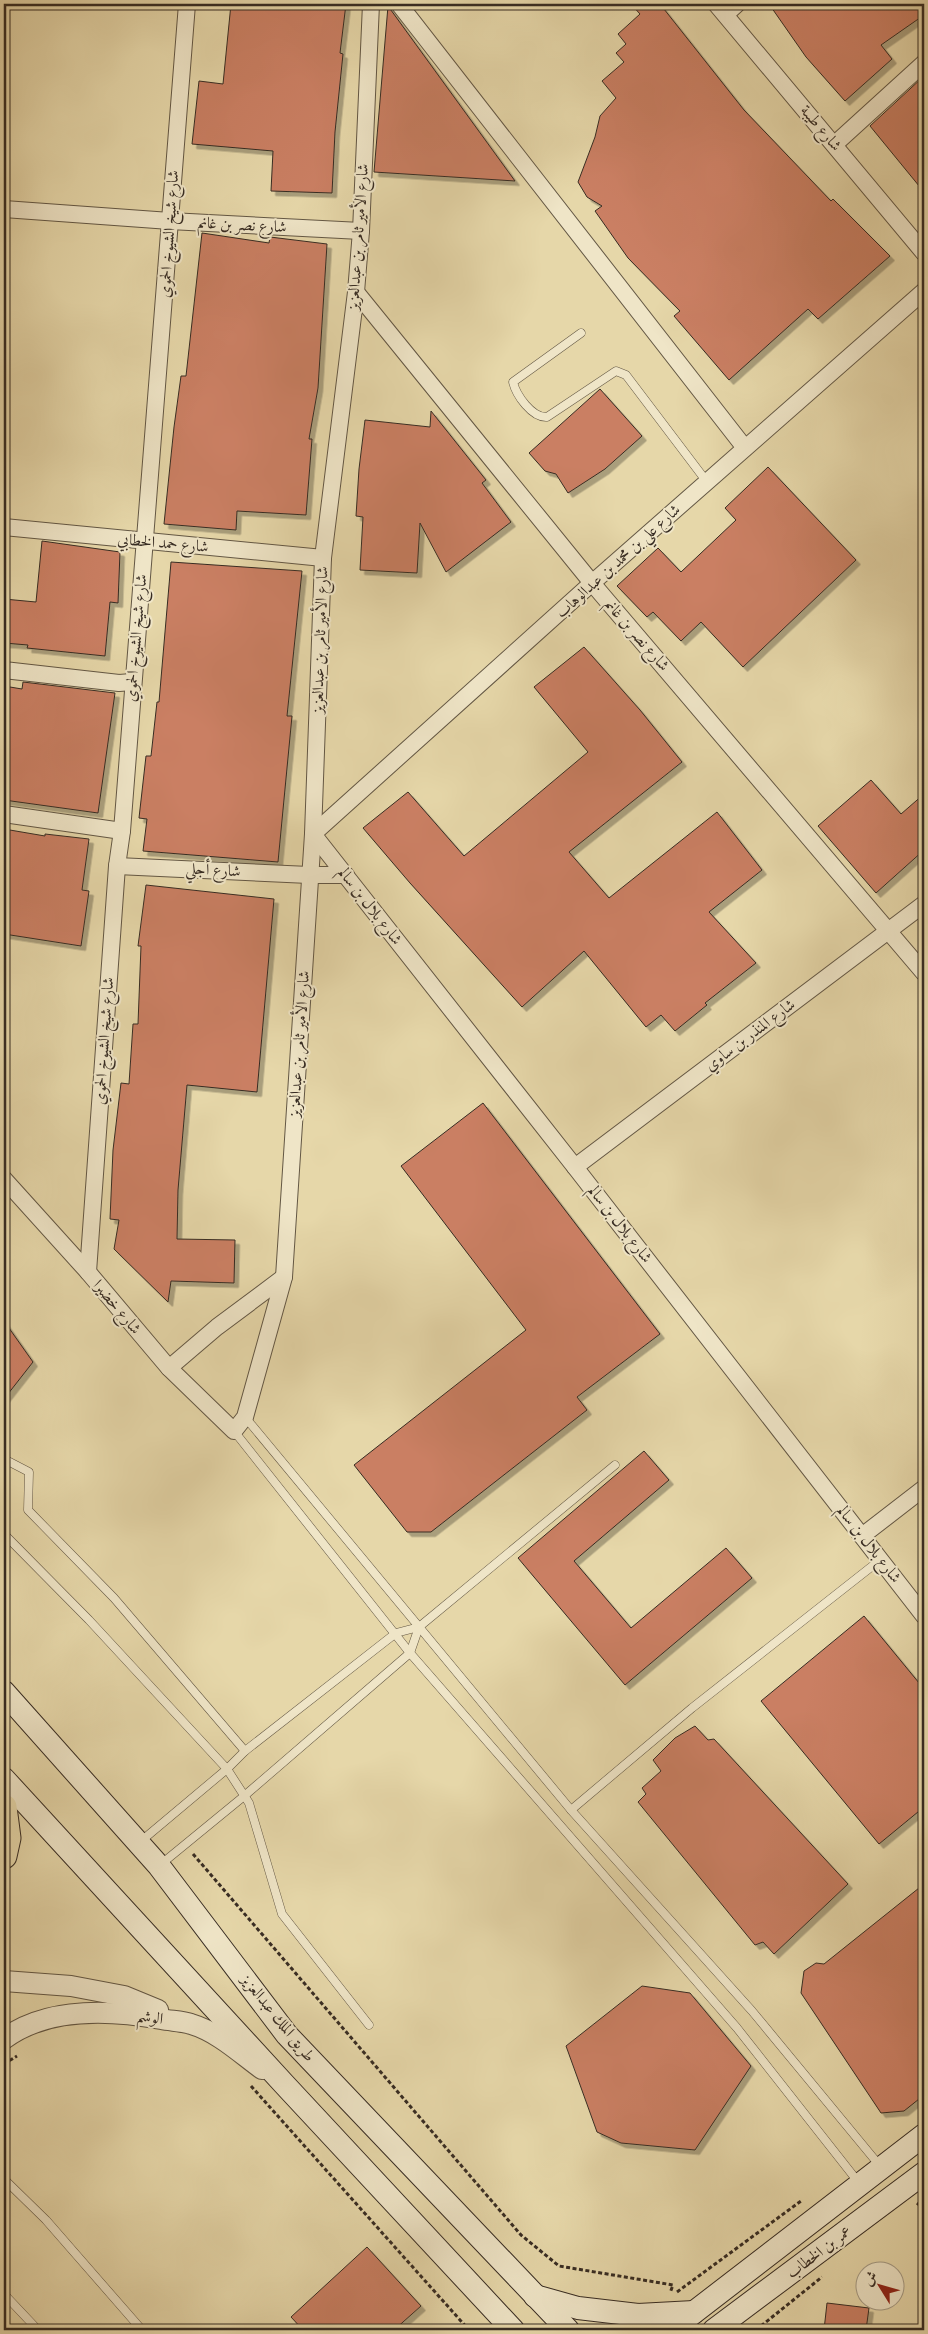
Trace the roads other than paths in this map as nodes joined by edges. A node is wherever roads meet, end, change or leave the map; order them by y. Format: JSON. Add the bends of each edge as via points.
{"nodes":[{"id":1,"x":187,"y":4,"type":"edge"},
{"id":2,"x":371,"y":4,"type":"edge"},
{"id":3,"x":399,"y":4,"type":"edge"},
{"id":4,"x":726,"y":7,"type":"edge"},
{"id":5,"x":924,"y":63,"type":"edge"},
{"id":6,"x":835,"y":144,"type":"junction"},
{"id":7,"x":4,"y":209,"type":"edge"},
{"id":8,"x":170,"y":221,"type":"junction"},
{"id":9,"x":361,"y":231,"type":"junction"},
{"id":10,"x":924,"y":253,"type":"edge"},
{"id":11,"x":924,"y":291,"type":"edge"},
{"id":12,"x":356,"y":292,"type":"junction"},
{"id":13,"x":581,"y":333,"type":"dead end"},
{"id":14,"x":745,"y":448,"type":"junction"},
{"id":15,"x":707,"y":482,"type":"junction"},
{"id":16,"x":4,"y":527,"type":"edge"},
{"id":17,"x":145,"y":542,"type":"junction"},
{"id":18,"x":323,"y":558,"type":"junction"},
{"id":19,"x":592,"y":583,"type":"junction"},
{"id":20,"x":4,"y":670,"type":"edge"},
{"id":21,"x":132,"y":682,"type":"junction"},
{"id":22,"x":4,"y":814,"type":"edge"},
{"id":23,"x":122,"y":831,"type":"junction"},
{"id":24,"x":314,"y":834,"type":"junction"},
{"id":25,"x":117,"y":866,"type":"junction"},
{"id":26,"x":309,"y":875,"type":"junction"},
{"id":27,"x":346,"y":875,"type":"junction"},
{"id":28,"x":924,"y":904,"type":"edge"},
{"id":29,"x":889,"y":930,"type":"junction"},
{"id":30,"x":924,"y":973,"type":"edge"},
{"id":31,"x":575,"y":1167,"type":"junction"},
{"id":32,"x":4,"y":1179,"type":"edge"},
{"id":33,"x":88,"y":1272,"type":"junction"},
{"id":34,"x":284,"y":1277,"type":"junction"},
{"id":35,"x":169,"y":1368,"type":"junction"},
{"id":36,"x":245,"y":1417,"type":"junction"},
{"id":37,"x":234,"y":1431,"type":"junction"},
{"id":38,"x":4,"y":1459,"type":"edge"},
{"id":39,"x":616,"y":1465,"type":"dead end"},
{"id":40,"x":924,"y":1488,"type":"edge"},
{"id":41,"x":4,"y":1534,"type":"edge"},
{"id":42,"x":862,"y":1536,"type":"junction"},
{"id":43,"x":880,"y":1559,"type":"junction"},
{"id":44,"x":924,"y":1616,"type":"edge"},
{"id":45,"x":418,"y":1627,"type":"junction"},
{"id":46,"x":396,"y":1633,"type":"junction"},
{"id":47,"x":410,"y":1653,"type":"junction"},
{"id":48,"x":4,"y":1692,"type":"edge"},
{"id":49,"x":245,"y":1751,"type":"junction"},
{"id":50,"x":227,"y":1769,"type":"junction"},
{"id":51,"x":4,"y":1779,"type":"edge"},
{"id":52,"x":243,"y":1797,"type":"junction"},
{"id":53,"x":4,"y":1807,"type":"edge"},
{"id":54,"x":571,"y":1810,"type":"junction"},
{"id":55,"x":139,"y":1843,"type":"junction"},
{"id":56,"x":4,"y":1856,"type":"edge"},
{"id":57,"x":159,"y":1866,"type":"junction"},
{"id":58,"x":4,"y":1982,"type":"edge"},
{"id":59,"x":191,"y":2024,"type":"junction"},
{"id":60,"x":369,"y":2025,"type":"dead end"},
{"id":61,"x":4,"y":2039,"type":"edge"},
{"id":62,"x":284,"y":2084,"type":"junction"},
{"id":63,"x":924,"y":2135,"type":"edge"},
{"id":64,"x":882,"y":2168,"type":"junction"},
{"id":65,"x":924,"y":2173,"type":"edge"},
{"id":66,"x":4,"y":2179,"type":"edge"},
{"id":67,"x":860,"y":2184,"type":"junction"},
{"id":68,"x":4,"y":2294,"type":"edge"},
{"id":69,"x":534,"y":2295,"type":"junction"},
{"id":70,"x":694,"y":2312,"type":"junction"},
{"id":71,"x":38,"y":2330,"type":"edge"},
{"id":72,"x":142,"y":2330,"type":"edge"},
{"id":73,"x":513,"y":2330,"type":"edge"},
{"id":74,"x":568,"y":2330,"type":"edge"},
{"id":75,"x":671,"y":2330,"type":"edge"},
{"id":76,"x":714,"y":2330,"type":"edge"}],
"edges":[{"from":1,"to":8,"type":"street","name":"شارع شيخ الشيوخ الحموي"},
{"from":2,"to":9,"type":"street","name":"شارع الأمير ثامر بن عبدالعزيز"},
{"from":3,"to":14,"type":"street"},
{"from":4,"to":6,"type":"street","name":"شارع طيبة"},
{"from":5,"to":6,"type":"street"},
{"from":6,"to":10,"type":"street","name":"شارع طيبة"},
{"from":7,"to":8,"type":"street","name":"شارع نصر بن غانم"},
{"from":8,"to":9,"type":"street","name":"شارع نصر بن غانم"},
{"from":8,"to":17,"type":"street","name":"شارع شيخ الشيوخ الحموي"},
{"from":9,"to":12,"type":"street","name":"شارع الأمير ثامر بن عبدالعزيز"},
{"from":11,"to":14,"type":"street","name":"شارع علي بن محمد بن عبدالوهاب"},
{"from":12,"to":18,"type":"street","name":"شارع الأمير ثامر بن عبدالعزيز"},
{"from":12,"to":19,"type":"street","name":"شارع نصر بن غانم"},
{"from":13,"to":15,"type":"lane","via":[[512,382],[535,414],[547,416],[620,371]]},
{"from":14,"to":15,"type":"street","name":"شارع علي بن محمد بن عبدالوهاب"},
{"from":15,"to":19,"type":"street","name":"شارع علي بن محمد بن عبدالوهاب"},
{"from":16,"to":17,"type":"street","name":"شارع حمد الخطابي"},
{"from":17,"to":18,"type":"street","name":"شارع حمد الخطابي"},
{"from":17,"to":21,"type":"street","name":"شارع شيخ الشيوخ الحموي"},
{"from":18,"to":24,"type":"street","name":"شارع الأمير ثامر بن عبدالعزيز"},
{"from":19,"to":24,"type":"street","name":"شارع علي بن محمد بن عبدالوهاب"},
{"from":19,"to":29,"type":"street","name":"شارع نصر بن غانم"},
{"from":20,"to":21,"type":"street"},
{"from":21,"to":23,"type":"street","name":"شارع شيخ الشيوخ الحموي"},
{"from":22,"to":23,"type":"street"},
{"from":23,"to":25,"type":"street","name":"شارع شيخ الشيوخ الحموي"},
{"from":24,"to":26,"type":"street","name":"شارع الأمير ثامر بن عبدالعزيز"},
{"from":24,"to":27,"type":"street","name":"شارع بلال بن سالم"},
{"from":25,"to":26,"type":"street","name":"شارع أجلي"},
{"from":25,"to":33,"type":"street","name":"شارع شيخ الشيوخ الحموي"},
{"from":26,"to":27,"type":"street","name":"شارع أجلي"},
{"from":26,"to":34,"type":"street","name":"شارع الأمير ثامر بن عبدالعزيز"},
{"from":27,"to":31,"type":"street","name":"شارع بلال بن سالم"},
{"from":28,"to":29,"type":"street","name":"شارع المنذر بن ساوي"},
{"from":29,"to":30,"type":"street","name":"شارع نصر بن غانم"},
{"from":29,"to":31,"type":"street","name":"شارع المنذر بن ساوي"},
{"from":31,"to":42,"type":"street","name":"شارع بلال بن سالم"},
{"from":32,"to":33,"type":"street","name":"شارع خضيرا"},
{"from":33,"to":35,"type":"street","name":"شارع خضيرا"},
{"from":34,"to":35,"type":"street"},
{"from":34,"to":36,"type":"street","name":"شارع الأمير ثامر بن عبدالعزيز"},
{"from":35,"to":37,"type":"street","name":"شارع خضيرا"},
{"from":36,"to":37,"type":"street","name":"شارع الأمير ثامر بن عبدالعزيز"},
{"from":36,"to":45,"type":"lane"},
{"from":37,"to":46,"type":"lane"},
{"from":38,"to":49,"type":"lane","via":[[29,1472],[28,1510],[114,1598]]},
{"from":39,"to":45,"type":"lane"},
{"from":40,"to":42,"type":"street"},
{"from":41,"to":50,"type":"lane"},
{"from":42,"to":43,"type":"street","name":"شارع بلال بن سالم"},
{"from":43,"to":44,"type":"street","name":"شارع بلال بن سالم"},
{"from":43,"to":54,"type":"lane","via":[[692,1708]]},
{"from":45,"to":46,"type":"lane"},
{"from":45,"to":47,"type":"lane"},
{"from":45,"to":54,"type":"lane"},
{"from":46,"to":47,"type":"lane"},
{"from":46,"to":49,"type":"lane"},
{"from":47,"to":52,"type":"lane"},
{"from":47,"to":67,"type":"lane","via":[[737,2028]]},
{"from":48,"to":55,"type":"main road","name":"طريق الملك عبدالعزيز"},
{"from":49,"to":50,"type":"lane"},
{"from":50,"to":52,"type":"lane"},
{"from":50,"to":55,"type":"lane"},
{"from":51,"to":62,"type":"main road"},
{"from":52,"to":57,"type":"lane"},
{"from":52,"to":60,"type":"lane","via":[[249,1803],[282,1914]]},
{"from":53,"to":56,"type":"main road","via":[[8,1838]]},
{"from":54,"to":64,"type":"lane","via":[[752,2011]]},
{"from":55,"to":57,"type":"main road","name":"طريق الملك عبدالعزيز"},
{"from":57,"to":69,"type":"main road","name":"طريق الملك عبدالعزيز","via":[[287,2035]]},
{"from":58,"to":59,"type":"street","via":[[70,1986],[124,1996]]},
{"from":59,"to":61,"type":"street","name":"الوشم","via":[[128,2013],[73,2013],[18,2028]]},
{"from":59,"to":62,"type":"street","name":"الوشم","via":[[215,2034]]},
{"from":62,"to":73,"type":"main road"},
{"from":63,"to":64,"type":"main road"},
{"from":64,"to":67,"type":"main road"},
{"from":65,"to":76,"type":"main road","name":"عمر بن الخطاب"},
{"from":66,"to":72,"type":"lane","via":[[46,2220]]},
{"from":67,"to":70,"type":"main road"},
{"from":68,"to":71,"type":"lane"},
{"from":69,"to":70,"type":"main road","via":[[578,2308],[638,2315]]},
{"from":69,"to":74,"type":"main road","name":"طريق الملك عبدالعزيز"},
{"from":70,"to":75,"type":"main road"}]}
